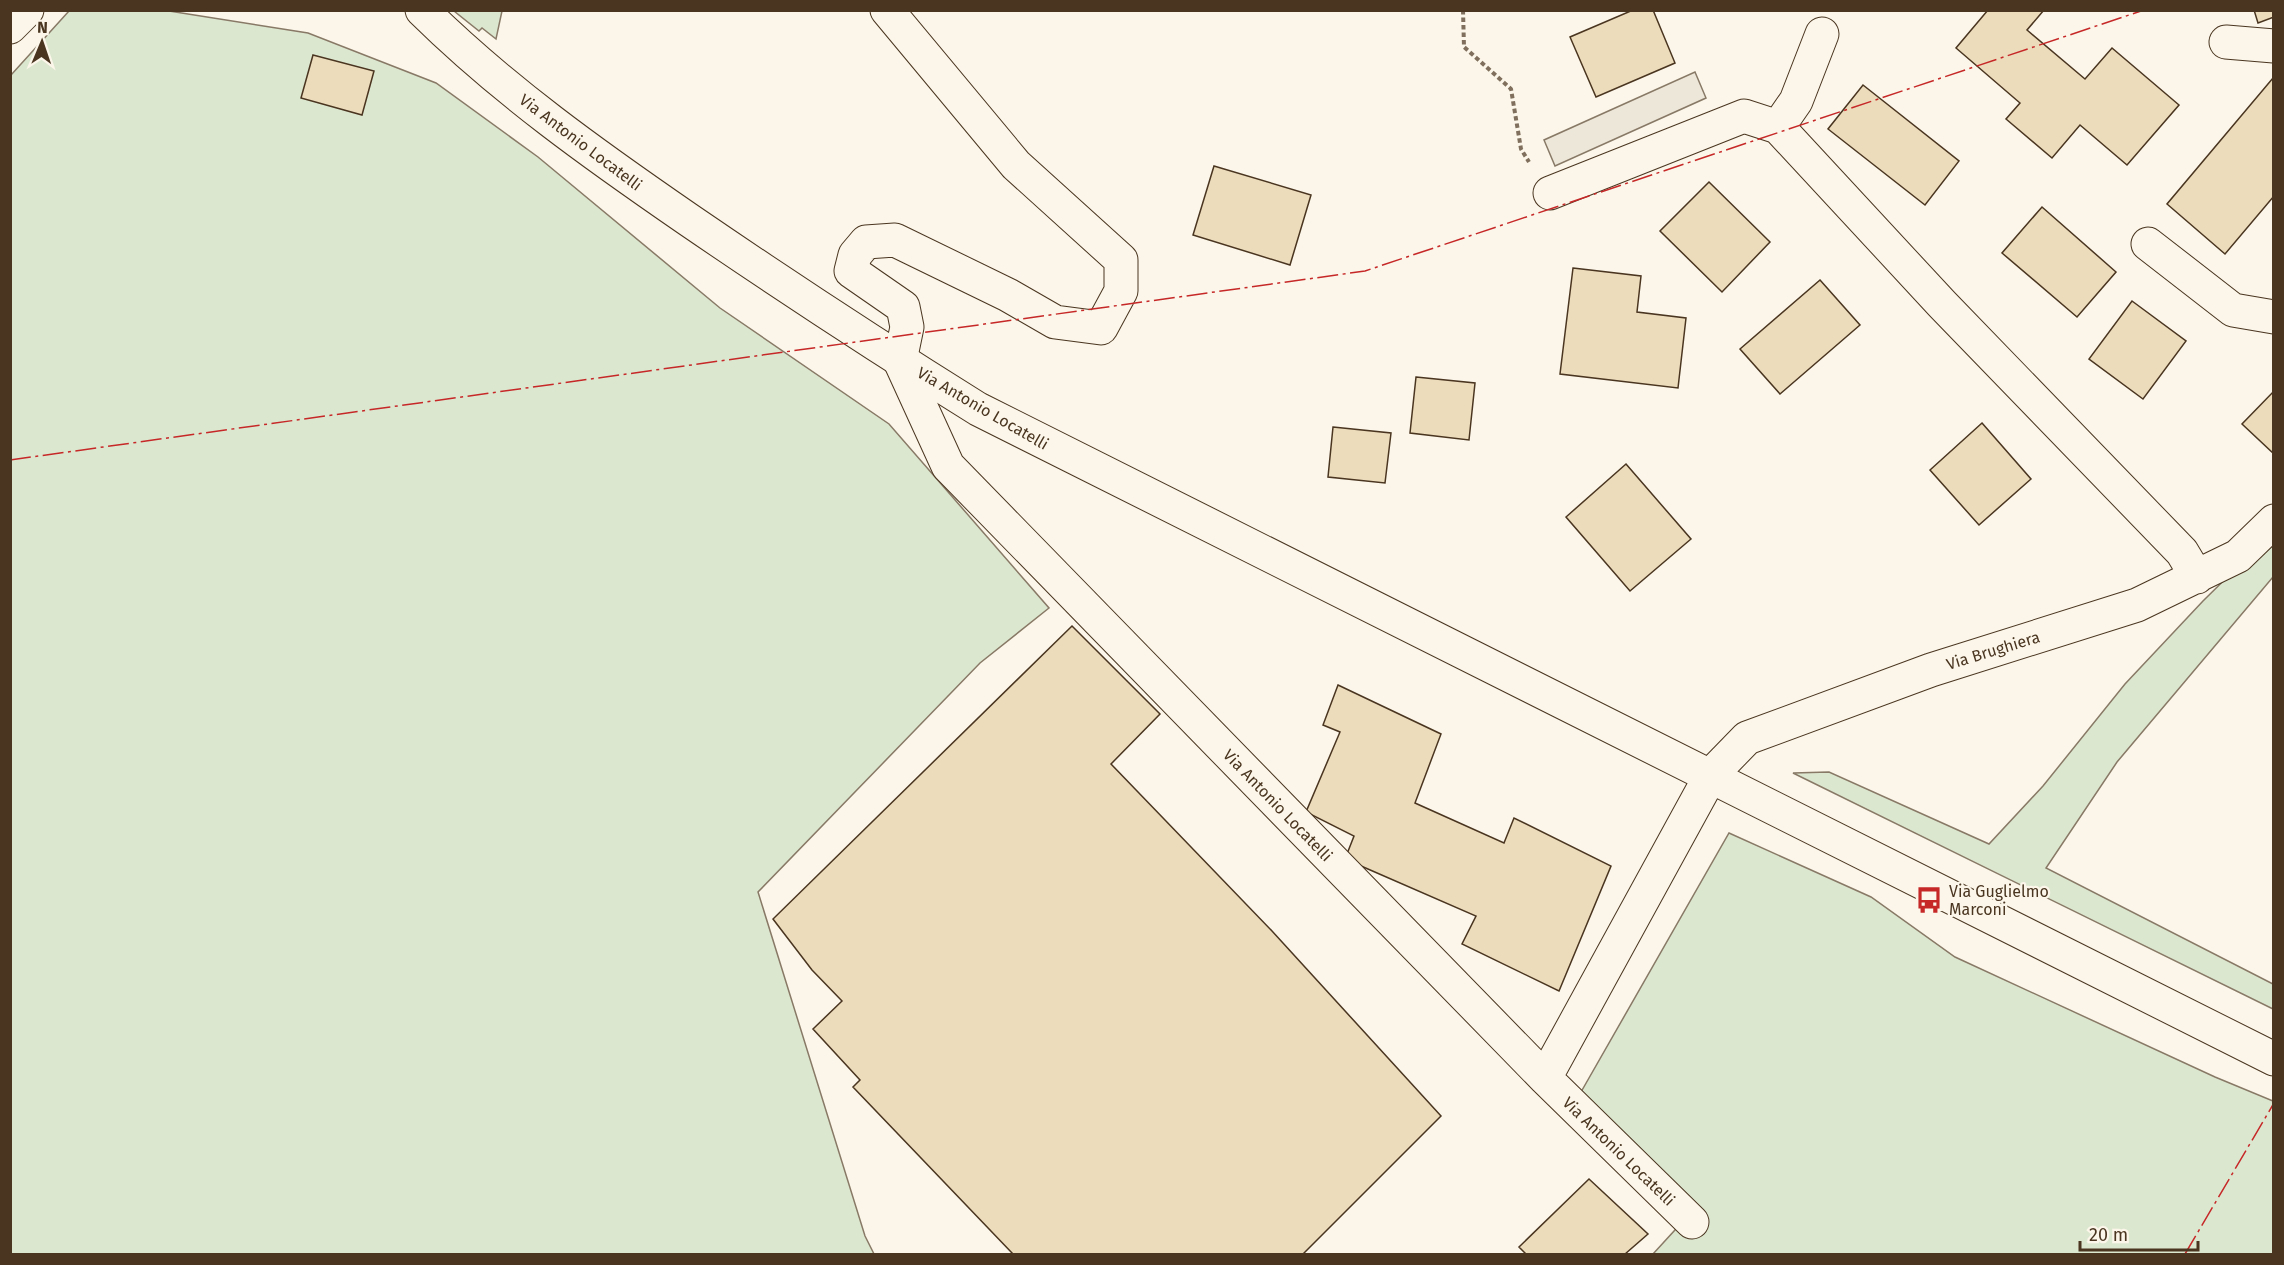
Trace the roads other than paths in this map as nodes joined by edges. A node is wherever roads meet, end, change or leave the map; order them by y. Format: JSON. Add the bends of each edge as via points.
{"nodes":[{"id":1,"x":27,"y":10,"type":"edge"},
{"id":2,"x":422,"y":10,"type":"edge"},
{"id":3,"x":887,"y":10,"type":"edge"},
{"id":4,"x":10,"y":27,"type":"edge"},
{"id":5,"x":1822,"y":34,"type":"dead end"},
{"id":6,"x":2226,"y":42,"type":"dead end"},
{"id":7,"x":2274,"y":46,"type":"edge"},
{"id":8,"x":1778,"y":127,"type":"junction"},
{"id":9,"x":1550,"y":193,"type":"road end"},
{"id":10,"x":2148,"y":244,"type":"dead end"},
{"id":11,"x":2274,"y":317,"type":"edge"},
{"id":12,"x":900,"y":361,"type":"junction"},
{"id":13,"x":2274,"y":521,"type":"edge"},
{"id":14,"x":2197,"y":577,"type":"junction"},
{"id":15,"x":1711,"y":775,"type":"junction"},
{"id":16,"x":2274,"y":1059,"type":"edge"},
{"id":17,"x":1545,"y":1078,"type":"junction"},
{"id":18,"x":1692,"y":1222,"type":"dead end"}],
"edges":[{"from":1,"to":4,"type":"street"},
{"from":2,"to":12,"type":"street","name":"Via Antonio Locatelli","via":[[453,41],[556,126]]},
{"from":3,"to":12,"type":"street","via":[[1016,165],[1121,260],[1121,291],[1101,327],[1055,322],[895,240],[866,242],[855,255],[851,271],[903,307],[908,327]]},
{"from":5,"to":8,"type":"street","via":[[1796,101]]},
{"from":6,"to":7,"type":"street"},
{"from":8,"to":9,"type":"street","via":[[1744,116]]},
{"from":8,"to":14,"type":"street","via":[[1941,304],[2182,552]]},
{"from":10,"to":11,"type":"street","via":[[2233,310]]},
{"from":12,"to":15,"type":"street","name":"Via Antonio Locatelli","via":[[1021,433]]},
{"from":12,"to":17,"type":"street","name":"Via Antonio Locatelli","via":[[948,466]]},
{"from":13,"to":14,"type":"street","name":"Via Brughiera","via":[[2238,556]]},
{"from":14,"to":15,"type":"street","name":"Via Brughiera","via":[[2137,605],[1930,670],[1747,738]]},
{"from":15,"to":16,"type":"street"},
{"from":15,"to":17,"type":"street","name":"Via Brughiera"},
{"from":17,"to":18,"type":"street","name":"Via Antonio Locatelli"}]}
